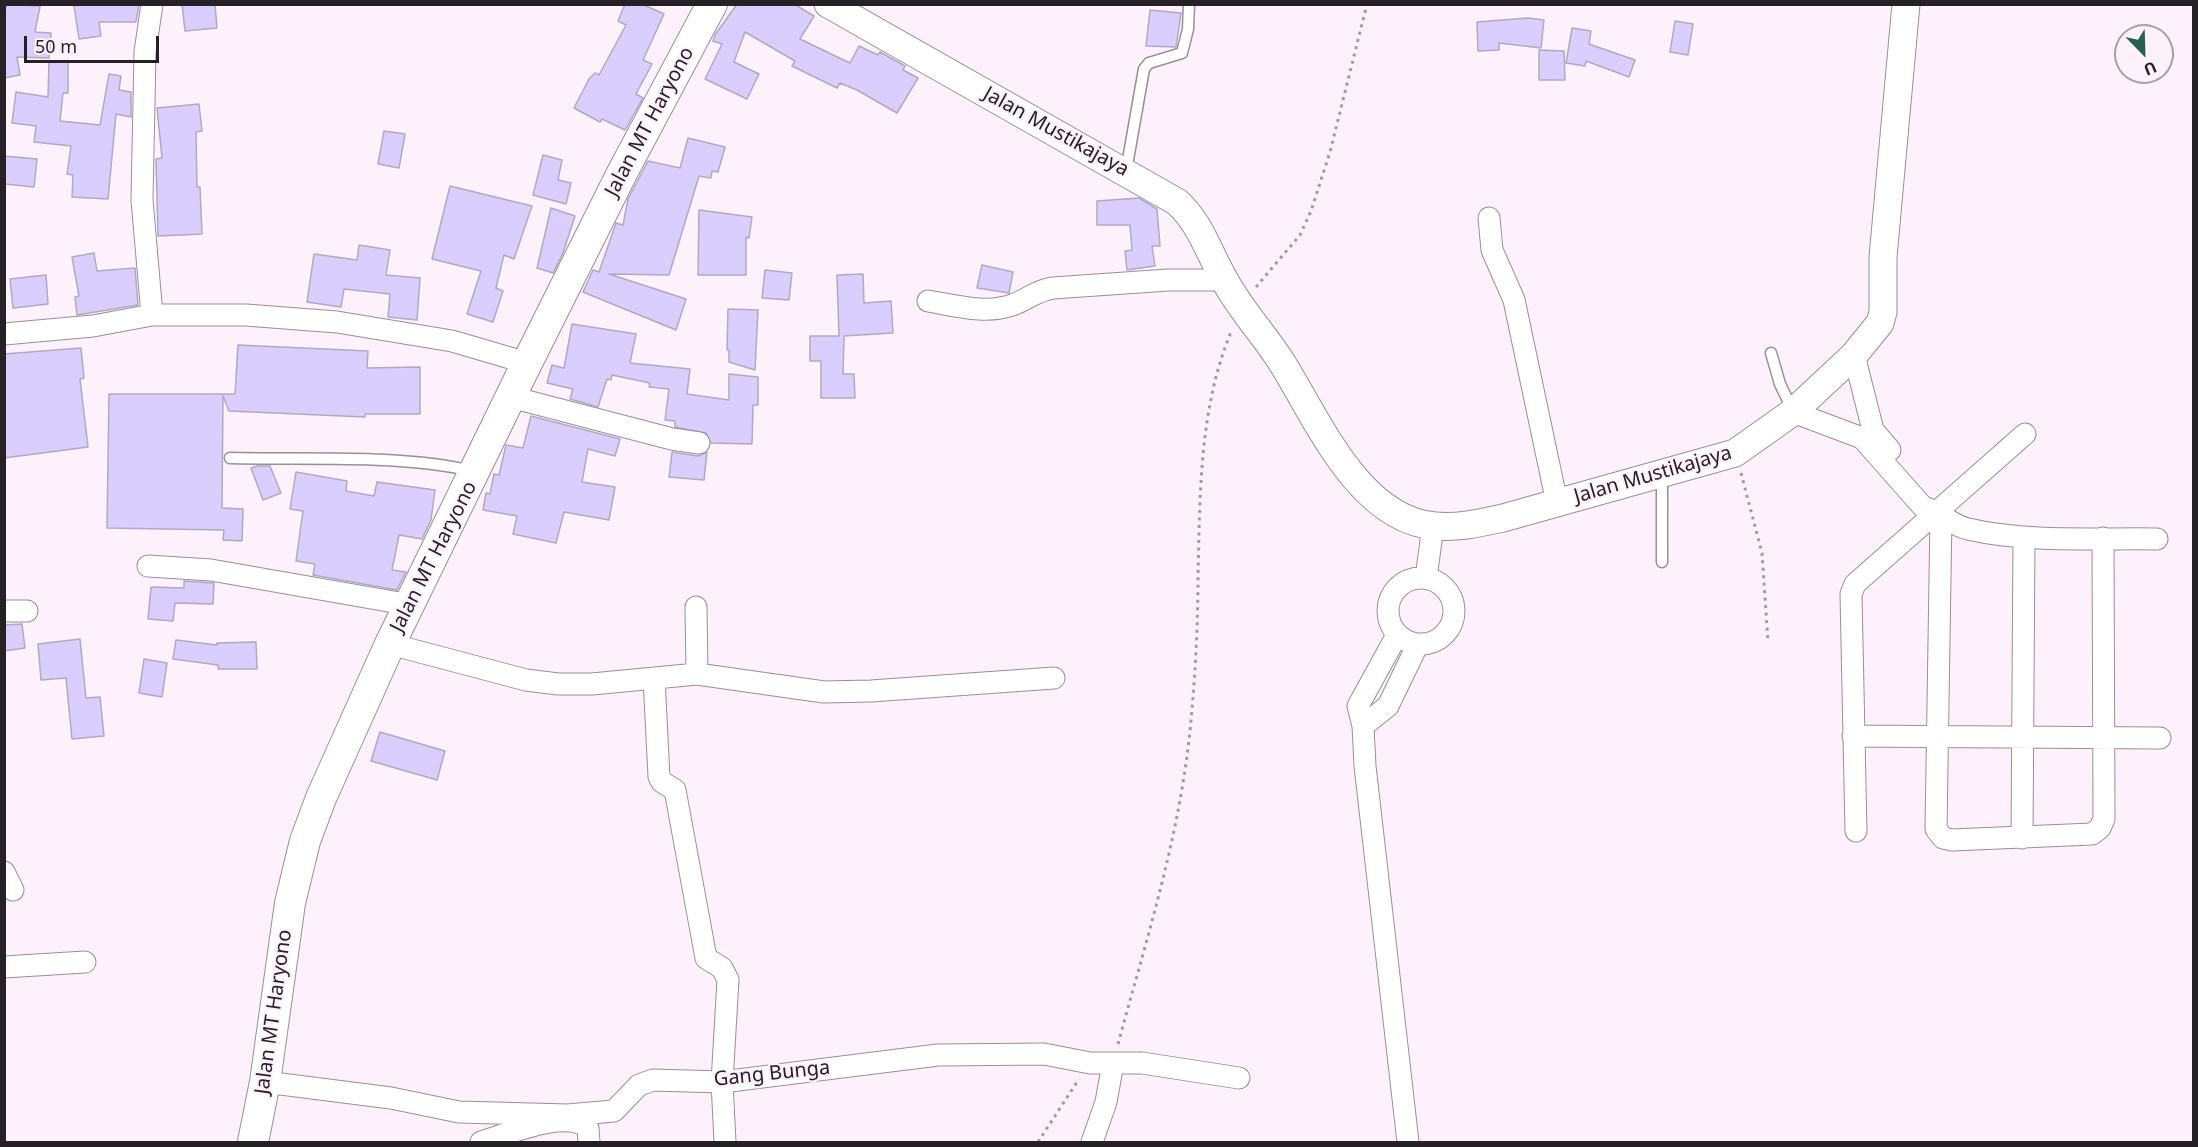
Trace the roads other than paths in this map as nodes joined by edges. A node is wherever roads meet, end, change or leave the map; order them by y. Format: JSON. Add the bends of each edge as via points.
{"nodes":[{"id":1,"x":152,"y":4,"type":"edge"},
{"id":2,"x":712,"y":4,"type":"edge"},
{"id":3,"x":828,"y":4,"type":"edge"},
{"id":4,"x":1189,"y":4,"type":"edge"},
{"id":5,"x":1906,"y":4,"type":"edge"},
{"id":6,"x":1126,"y":171,"type":"junction"},
{"id":7,"x":1489,"y":218,"type":"dead end"},
{"id":8,"x":1224,"y":280,"type":"junction"},
{"id":9,"x":928,"y":301,"type":"dead end"},
{"id":10,"x":152,"y":315,"type":"junction"},
{"id":11,"x":4,"y":334,"type":"edge"},
{"id":12,"x":1771,"y":353,"type":"dead end"},
{"id":13,"x":1854,"y":356,"type":"junction"},
{"id":14,"x":528,"y":363,"type":"junction"},
{"id":15,"x":511,"y":397,"type":"junction"},
{"id":16,"x":1793,"y":412,"type":"junction"},
{"id":17,"x":2025,"y":434,"type":"dead end"},
{"id":18,"x":699,"y":443,"type":"dead end"},
{"id":19,"x":230,"y":458,"type":"dead end"},
{"id":20,"x":477,"y":472,"type":"junction"},
{"id":21,"x":1662,"y":473,"type":"junction"},
{"id":22,"x":1557,"y":503,"type":"junction"},
{"id":23,"x":1937,"y":512,"type":"junction"},
{"id":24,"x":1433,"y":526,"type":"junction"},
{"id":25,"x":2024,"y":538,"type":"junction"},
{"id":26,"x":2103,"y":538,"type":"junction"},
{"id":27,"x":2157,"y":539,"type":"dead end"},
{"id":28,"x":1662,"y":562,"type":"dead end"},
{"id":29,"x":148,"y":566,"type":"dead end"},
{"id":30,"x":1426,"y":578,"type":"junction"},
{"id":31,"x":411,"y":605,"type":"junction"},
{"id":32,"x":696,"y":607,"type":"dead end"},
{"id":33,"x":4,"y":611,"type":"edge"},
{"id":34,"x":27,"y":611,"type":"dead end"},
{"id":35,"x":1397,"y":635,"type":"junction"},
{"id":36,"x":390,"y":644,"type":"junction"},
{"id":37,"x":1418,"y":644,"type":"junction"},
{"id":38,"x":697,"y":674,"type":"junction"},
{"id":39,"x":654,"y":678,"type":"junction"},
{"id":40,"x":1054,"y":678,"type":"dead end"},
{"id":41,"x":1363,"y":726,"type":"junction"},
{"id":42,"x":1939,"y":735,"type":"junction"},
{"id":43,"x":1853,"y":736,"type":"junction"},
{"id":44,"x":2021,"y":736,"type":"junction"},
{"id":45,"x":2105,"y":736,"type":"junction"},
{"id":46,"x":2160,"y":738,"type":"dead end"},
{"id":47,"x":1856,"y":831,"type":"dead end"},
{"id":48,"x":2022,"y":838,"type":"junction"},
{"id":49,"x":85,"y":962,"type":"dead end"},
{"id":50,"x":4,"y":967,"type":"edge"},
{"id":51,"x":1113,"y":1063,"type":"junction"},
{"id":52,"x":1239,"y":1078,"type":"dead end"},
{"id":53,"x":265,"y":1082,"type":"junction"},
{"id":54,"x":722,"y":1082,"type":"junction"},
{"id":55,"x":253,"y":1143,"type":"edge"},
{"id":56,"x":481,"y":1143,"type":"edge"},
{"id":57,"x":589,"y":1143,"type":"edge"},
{"id":58,"x":725,"y":1143,"type":"edge"},
{"id":59,"x":1092,"y":1143,"type":"edge"},
{"id":60,"x":1407,"y":1143,"type":"edge"}],
"edges":[{"from":1,"to":10,"type":"street","via":[[145,52],[142,200]]},
{"from":2,"to":14,"type":"main road","name":"Jalan MT Haryono","via":[[622,173]]},
{"from":3,"to":6,"type":"street","name":"Jalan Mustikajaya"},
{"from":4,"to":6,"type":"lane","via":[[1182,53],[1149,63],[1144,69]]},
{"from":5,"to":13,"type":"street","name":"Jalan Mustikajaya","via":[[1882,257],[1883,312],[1880,323]]},
{"from":6,"to":8,"type":"street","name":"Jalan Mustikajaya","via":[[1191,215]]},
{"from":7,"to":22,"type":"street","via":[[1492,250],[1514,300]]},
{"from":8,"to":9,"type":"street","via":[[1053,288],[1039,290],[1002,308],[979,310]]},
{"from":8,"to":24,"type":"street","name":"Jalan Mustikajaya","via":[[1359,484],[1387,508],[1409,520]]},
{"from":10,"to":11,"type":"street","via":[[93,326]]},
{"from":10,"to":14,"type":"street","via":[[246,315],[337,322],[452,341]]},
{"from":12,"to":16,"type":"lane"},
{"from":13,"to":16,"type":"street","name":"Jalan Mustikajaya"},
{"from":13,"to":23,"type":"street","via":[[1873,430],[1932,497]]},
{"from":14,"to":15,"type":"main road","name":"Jalan MT Haryono"},
{"from":15,"to":18,"type":"street"},
{"from":15,"to":20,"type":"main road","name":"Jalan MT Haryono"},
{"from":16,"to":21,"type":"street","name":"Jalan Mustikajaya","via":[[1734,453]]},
{"from":16,"to":23,"type":"street","via":[[1862,438],[1923,507]]},
{"from":17,"to":23,"type":"street"},
{"from":19,"to":20,"type":"lane","via":[[438,465]]},
{"from":20,"to":31,"type":"main road","name":"Jalan MT Haryono"},
{"from":21,"to":22,"type":"street","name":"Jalan Mustikajaya"},
{"from":21,"to":28,"type":"lane"},
{"from":22,"to":24,"type":"street","name":"Jalan Mustikajaya","via":[[1464,526]]},
{"from":23,"to":25,"type":"street","via":[[1969,529]]},
{"from":23,"to":42,"type":"street"},
{"from":23,"to":43,"type":"street","via":[[1855,584],[1851,594]]},
{"from":24,"to":30,"type":"street"},
{"from":25,"to":26,"type":"street"},
{"from":25,"to":44,"type":"street"},
{"from":26,"to":27,"type":"street"},
{"from":26,"to":45,"type":"street"},
{"from":29,"to":31,"type":"street","via":[[211,570]]},
{"from":30,"to":35,"type":"street","via":[[1406,581],[1391,596],[1388,616]]},
{"from":30,"to":37,"type":"street","via":[[1447,591],[1454,614],[1442,636]]},
{"from":31,"to":36,"type":"main road","name":"Jalan MT Haryono"},
{"from":32,"to":38,"type":"street"},
{"from":33,"to":34,"type":"street"},
{"from":35,"to":37,"type":"street"},
{"from":35,"to":41,"type":"street","via":[[1360,699]]},
{"from":36,"to":39,"type":"street","via":[[526,680],[592,684]]},
{"from":36,"to":53,"type":"main road","name":"Jalan MT Haryono","via":[[305,841],[290,903]]},
{"from":37,"to":41,"type":"street","via":[[1388,706]]},
{"from":38,"to":39,"type":"street"},
{"from":38,"to":40,"type":"street","via":[[824,692]]},
{"from":39,"to":54,"type":"street","via":[[659,777],[675,790],[706,958],[722,968],[728,980]]},
{"from":41,"to":60,"type":"street"},
{"from":42,"to":43,"type":"street"},
{"from":42,"to":44,"type":"street"},
{"from":42,"to":48,"type":"street","via":[[1939,834],[1952,840]]},
{"from":43,"to":47,"type":"street"},
{"from":44,"to":45,"type":"street"},
{"from":44,"to":48,"type":"street"},
{"from":45,"to":46,"type":"street"},
{"from":45,"to":48,"type":"street","via":[[2104,819],[2100,828],[2091,834]]},
{"from":49,"to":50,"type":"street"},
{"from":51,"to":52,"type":"street","name":"Gang Bunga","via":[[1142,1063]]},
{"from":51,"to":54,"type":"street","name":"Gang Bunga","via":[[1044,1054],[938,1055]]},
{"from":51,"to":59,"type":"street","via":[[1106,1102]]},
{"from":53,"to":54,"type":"street","name":"Gang Bunga","via":[[391,1098],[459,1112],[567,1115],[614,1111],[639,1085],[653,1080]]},
{"from":53,"to":55,"type":"main road","name":"Jalan MT Haryono"},
{"from":54,"to":58,"type":"street"},
{"from":56,"to":57,"type":"street","via":[[553,1121],[583,1124],[588,1128]]}]}
